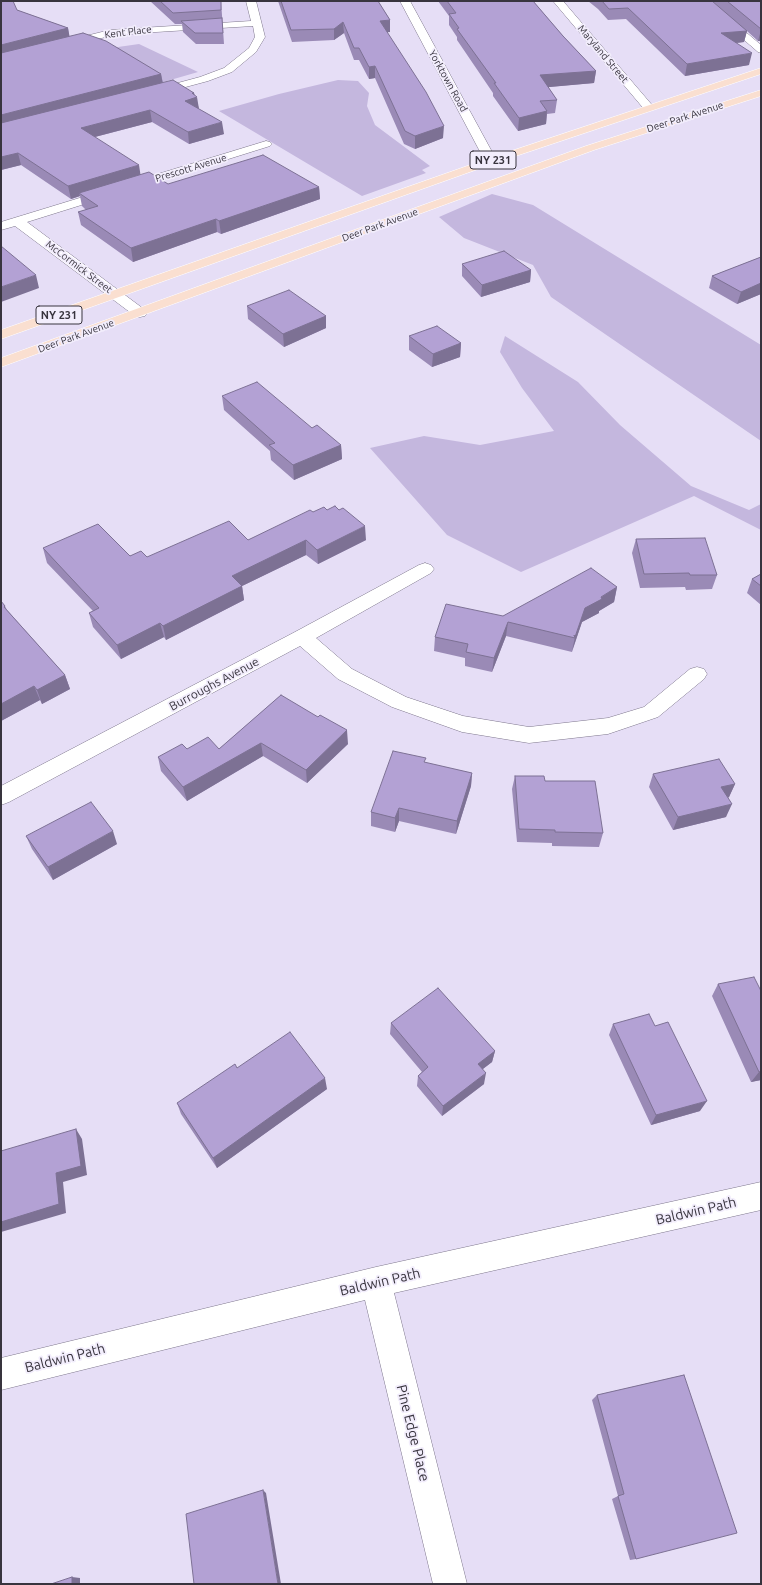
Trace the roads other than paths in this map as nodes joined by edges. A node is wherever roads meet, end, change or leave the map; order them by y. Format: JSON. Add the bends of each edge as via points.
{"nodes":[{"id":1,"x":251,"y":1,"type":"edge"},
{"id":2,"x":405,"y":1,"type":"edge"},
{"id":3,"x":558,"y":1,"type":"edge"},
{"id":4,"x":704,"y":1,"type":"edge"},
{"id":5,"x":257,"y":23,"type":"junction"},
{"id":6,"x":51,"y":48,"type":"edge"},
{"id":7,"x":761,"y":50,"type":"edge"},
{"id":8,"x":761,"y":71,"type":"edge"},
{"id":9,"x":761,"y":93,"type":"edge"},
{"id":10,"x":142,"y":96,"type":"edge"},
{"id":11,"x":648,"y":108,"type":"junction"},
{"id":12,"x":266,"y":144,"type":"dead end"},
{"id":13,"x":491,"y":161,"type":"junction"},
{"id":14,"x":17,"y":221,"type":"junction"},
{"id":15,"x":1,"y":226,"type":"edge"},
{"id":16,"x":116,"y":295,"type":"junction"},
{"id":17,"x":140,"y":313,"type":"junction"},
{"id":18,"x":1,"y":335,"type":"edge"},
{"id":19,"x":1,"y":363,"type":"edge"},
{"id":20,"x":425,"y":569,"type":"dead end"},
{"id":21,"x":302,"y":637,"type":"junction"},
{"id":22,"x":697,"y":674,"type":"dead end"},
{"id":23,"x":1,"y":796,"type":"edge"},
{"id":24,"x":761,"y":1196,"type":"edge"},
{"id":25,"x":376,"y":1282,"type":"junction"},
{"id":26,"x":1,"y":1374,"type":"edge"},
{"id":27,"x":450,"y":1584,"type":"edge"}],
"edges":[{"from":1,"to":5,"type":"street"},
{"from":2,"to":13,"type":"street","name":"Yorktown Road"},
{"from":3,"to":11,"type":"street","name":"Maryland Street"},
{"from":4,"to":7,"type":"street"},
{"from":5,"to":6,"type":"street","name":"Kent Place","via":[[140,30],[87,38]]},
{"from":5,"to":10,"type":"street","via":[[260,36],[253,50],[228,70]]},
{"from":8,"to":11,"type":"main road","name":"Deer Park Avenue","number":"NY 231"},
{"from":9,"to":17,"type":"main road","name":"Deer Park Avenue","number":"NY 231","via":[[590,148]]},
{"from":11,"to":13,"type":"main road","name":"Deer Park Avenue","number":"NY 231"},
{"from":12,"to":14,"type":"street","name":"Prescott Avenue"},
{"from":13,"to":16,"type":"main road","name":"Deer Park Avenue","number":"NY 231"},
{"from":14,"to":15,"type":"street","name":"Prescott Avenue"},
{"from":14,"to":16,"type":"street","name":"McCormick Street"},
{"from":16,"to":17,"type":"street","name":"McCormick Street"},
{"from":16,"to":18,"type":"main road","name":"Deer Park Avenue","number":"NY 231"},
{"from":17,"to":19,"type":"main road","name":"Deer Park Avenue","number":"NY 231"},
{"from":20,"to":21,"type":"street","name":"Burroughs Avenue"},
{"from":21,"to":22,"type":"street","via":[[345,674],[399,702],[462,724],[529,735],[608,726],[651,712]]},
{"from":21,"to":23,"type":"street","name":"Burroughs Avenue"},
{"from":24,"to":25,"type":"street","name":"Baldwin Path"},
{"from":25,"to":26,"type":"street","name":"Baldwin Path"},
{"from":25,"to":27,"type":"street","name":"Pine Edge Place"}]}
